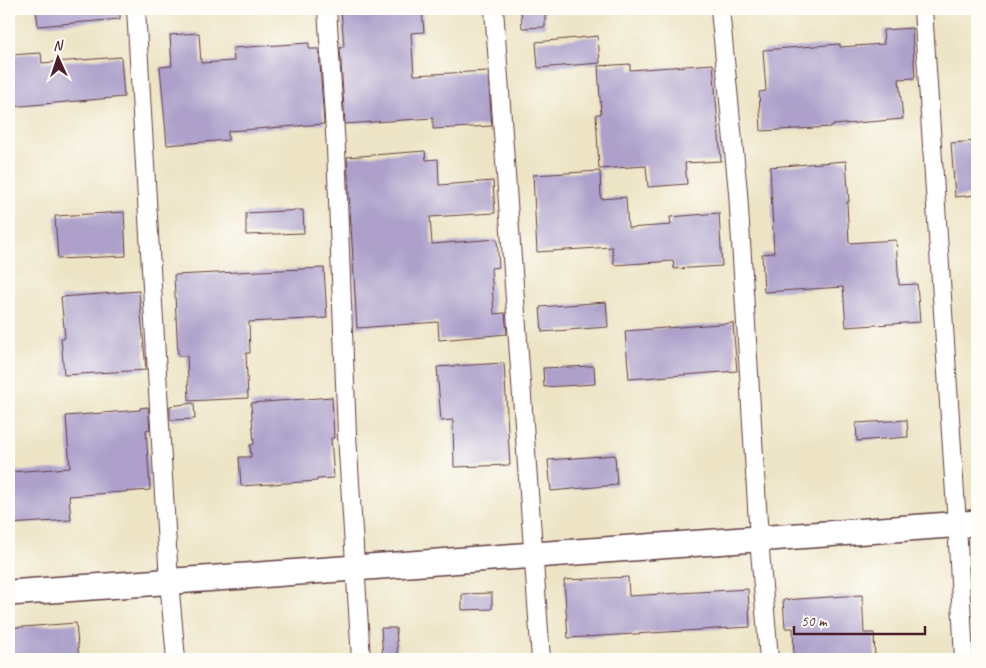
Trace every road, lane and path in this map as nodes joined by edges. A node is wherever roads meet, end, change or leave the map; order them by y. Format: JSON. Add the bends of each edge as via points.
{"nodes":[{"id":1,"x":136,"y":9,"type":"edge"},
{"id":2,"x":327,"y":9,"type":"edge"},
{"id":3,"x":494,"y":9,"type":"edge"},
{"id":4,"x":720,"y":9,"type":"edge"},
{"id":5,"x":923,"y":9,"type":"edge"},
{"id":6,"x":967,"y":524,"type":"edge"},
{"id":7,"x":759,"y":539,"type":"junction"},
{"id":8,"x":533,"y":555,"type":"junction"},
{"id":9,"x":355,"y":568,"type":"junction"},
{"id":10,"x":169,"y":581,"type":"junction"},
{"id":11,"x":9,"y":593,"type":"edge"},
{"id":12,"x":176,"y":659,"type":"edge"},
{"id":13,"x":361,"y":659,"type":"edge"},
{"id":14,"x":541,"y":659,"type":"edge"},
{"id":15,"x":769,"y":659,"type":"edge"},
{"id":16,"x":964,"y":659,"type":"edge"}],
"edges":[{"from":1,"to":10,"type":"street"},
{"from":2,"to":9,"type":"street"},
{"from":3,"to":8,"type":"street"},
{"from":4,"to":7,"type":"street","via":[[738,192]]},
{"from":5,"to":6,"type":"street"},
{"from":6,"to":7,"type":"street"},
{"from":6,"to":16,"type":"street"},
{"from":7,"to":8,"type":"street"},
{"from":7,"to":15,"type":"street"},
{"from":8,"to":9,"type":"street"},
{"from":8,"to":14,"type":"street"},
{"from":9,"to":10,"type":"street"},
{"from":9,"to":13,"type":"street"},
{"from":10,"to":11,"type":"street"},
{"from":10,"to":12,"type":"street"}]}
